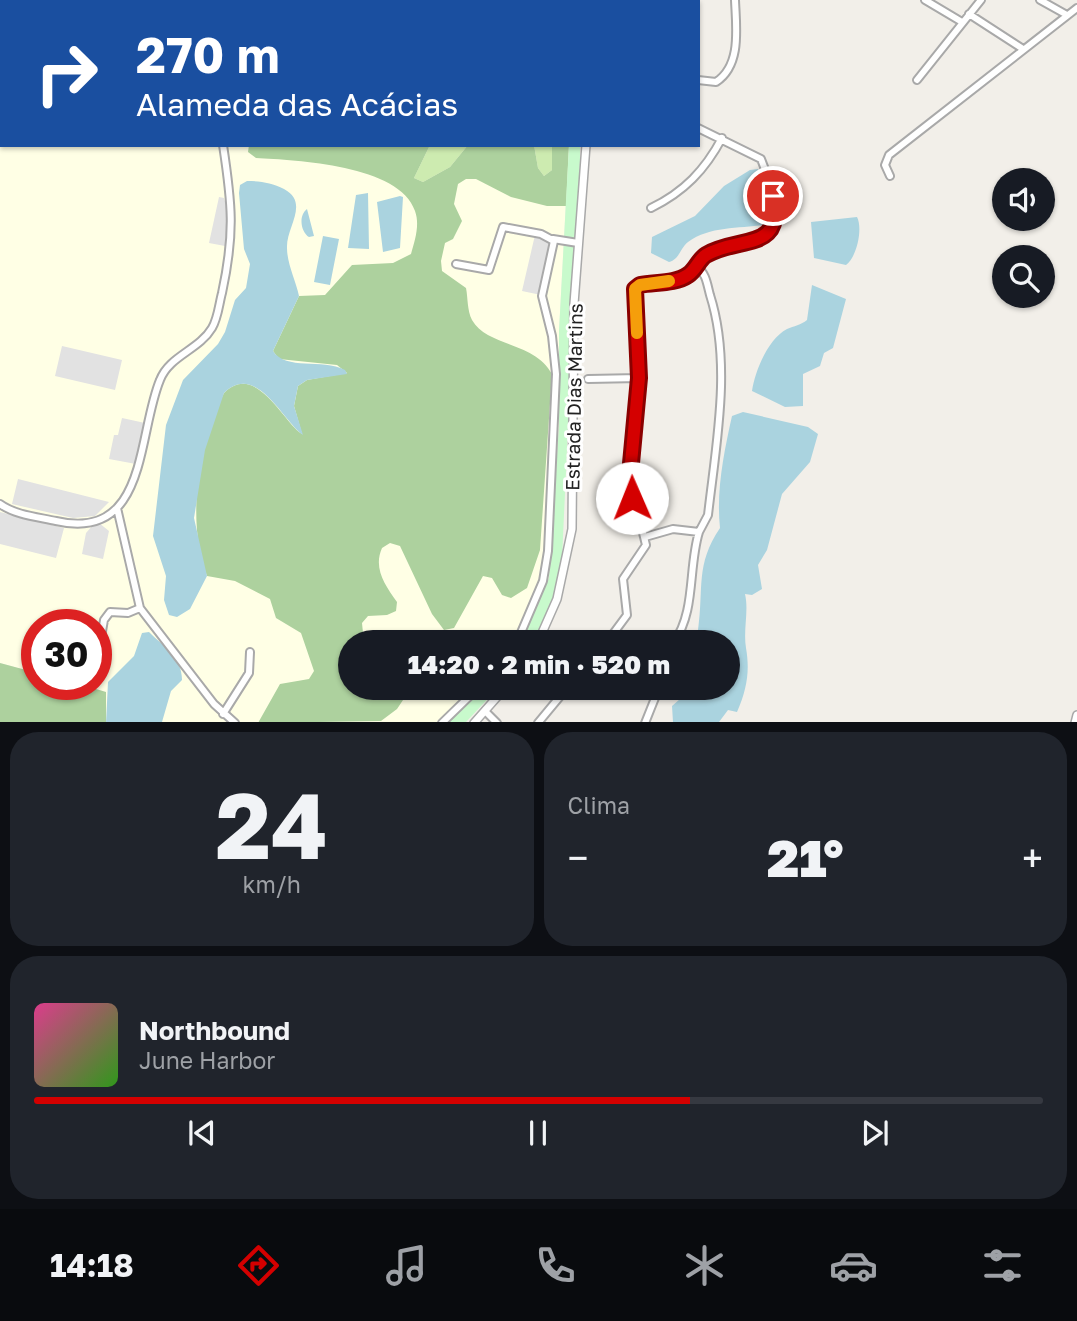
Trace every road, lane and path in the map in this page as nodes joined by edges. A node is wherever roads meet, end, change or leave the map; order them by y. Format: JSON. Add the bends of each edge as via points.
{"nodes":[{"id":1,"x":735,"y":0,"type":"edge"},
{"id":2,"x":925,"y":0,"type":"edge"},
{"id":3,"x":981,"y":0,"type":"edge"},
{"id":4,"x":1040,"y":0,"type":"edge"},
{"id":5,"x":1077,"y":8,"type":"edge"},
{"id":6,"x":969,"y":14,"type":"junction"},
{"id":7,"x":1067,"y":15,"type":"junction"},
{"id":8,"x":962,"y":22,"type":"junction"},
{"id":9,"x":1023,"y":49,"type":"junction"},
{"id":10,"x":700,"y":80,"type":"edge"},
{"id":11,"x":917,"y":80,"type":"dead end"},
{"id":12,"x":700,"y":129,"type":"edge"},
{"id":13,"x":722,"y":138,"type":"junction"},
{"id":14,"x":223,"y":147,"type":"edge"},
{"id":15,"x":586,"y":147,"type":"edge"},
{"id":16,"x":890,"y":176,"type":"dead end"},
{"id":17,"x":650,"y":208,"type":"dead end"},
{"id":18,"x":553,"y":239,"type":"junction"},
{"id":19,"x":578,"y":243,"type":"junction"},
{"id":20,"x":456,"y":264,"type":"dead end"},
{"id":21,"x":696,"y":267,"type":"junction"},
{"id":22,"x":639,"y":378,"type":"junction"},
{"id":23,"x":589,"y":379,"type":"dead end"},
{"id":24,"x":0,"y":504,"type":"edge"},
{"id":25,"x":117,"y":508,"type":"junction"},
{"id":26,"x":699,"y":532,"type":"junction"},
{"id":27,"x":645,"y":537,"type":"junction"},
{"id":28,"x":140,"y":608,"type":"junction"},
{"id":29,"x":112,"y":612,"type":"edge"},
{"id":30,"x":522,"y":630,"type":"edge"},
{"id":31,"x":543,"y":630,"type":"edge"},
{"id":32,"x":616,"y":630,"type":"edge"},
{"id":33,"x":680,"y":630,"type":"edge"},
{"id":34,"x":250,"y":652,"type":"dead end"},
{"id":35,"x":466,"y":700,"type":"edge"},
{"id":36,"x":495,"y":700,"type":"edge"},
{"id":37,"x":558,"y":700,"type":"edge"},
{"id":38,"x":654,"y":700,"type":"edge"},
{"id":39,"x":485,"y":711,"type":"junction"},
{"id":40,"x":223,"y":714,"type":"junction"},
{"id":41,"x":234,"y":722,"type":"edge"},
{"id":42,"x":443,"y":722,"type":"edge"},
{"id":43,"x":475,"y":722,"type":"edge"},
{"id":44,"x":497,"y":722,"type":"edge"},
{"id":45,"x":539,"y":722,"type":"edge"},
{"id":46,"x":645,"y":722,"type":"edge"}],
"edges":[{"from":1,"to":10,"type":"street","via":[[734,55],[722,79]]},
{"from":2,"to":8,"type":"street"},
{"from":3,"to":6,"type":"street"},
{"from":4,"to":7,"type":"street"},
{"from":5,"to":7,"type":"street"},
{"from":6,"to":8,"type":"street"},
{"from":6,"to":9,"type":"street"},
{"from":7,"to":9,"type":"street"},
{"from":8,"to":11,"type":"street"},
{"from":9,"to":16,"type":"street","via":[[889,155],[885,165]]},
{"from":12,"to":13,"type":"street"},
{"from":13,"to":17,"type":"street","via":[[697,177]]},
{"from":13,"to":21,"type":"street","via":[[761,159],[775,220],[764,236],[711,253]]},
{"from":14,"to":25,"type":"street","via":[[233,237],[216,318],[205,336],[165,369],[135,480]]},
{"from":15,"to":19,"type":"street","name":"Estrada Dias Martins"},
{"from":18,"to":19,"type":"street"},
{"from":18,"to":20,"type":"street","via":[[503,227],[489,270]]},
{"from":18,"to":30,"type":"street","via":[[542,296],[556,374],[548,551],[543,581]]},
{"from":19,"to":31,"type":"street","name":"Estrada Dias Martins","via":[[572,529],[557,599]]},
{"from":21,"to":22,"type":"street","via":[[679,279],[635,289]]},
{"from":21,"to":26,"type":"street","via":[[704,274],[716,312],[720,371],[708,515]]},
{"from":22,"to":23,"type":"street"},
{"from":22,"to":27,"type":"street","via":[[630,474],[632,498]]},
{"from":24,"to":25,"type":"street","via":[[69,524],[92,522]]},
{"from":25,"to":28,"type":"street"},
{"from":26,"to":27,"type":"street","via":[[673,529]]},
{"from":26,"to":33,"type":"street"},
{"from":27,"to":32,"type":"street","via":[[641,556],[623,579],[627,615]]},
{"from":28,"to":29,"type":"street"},
{"from":28,"to":40,"type":"street"},
{"from":34,"to":40,"type":"street","via":[[249,673]]},
{"from":35,"to":42,"type":"street"},
{"from":36,"to":39,"type":"street"},
{"from":37,"to":45,"type":"street"},
{"from":38,"to":46,"type":"street"},
{"from":39,"to":43,"type":"street"},
{"from":39,"to":44,"type":"street"},
{"from":40,"to":41,"type":"street"}]}
